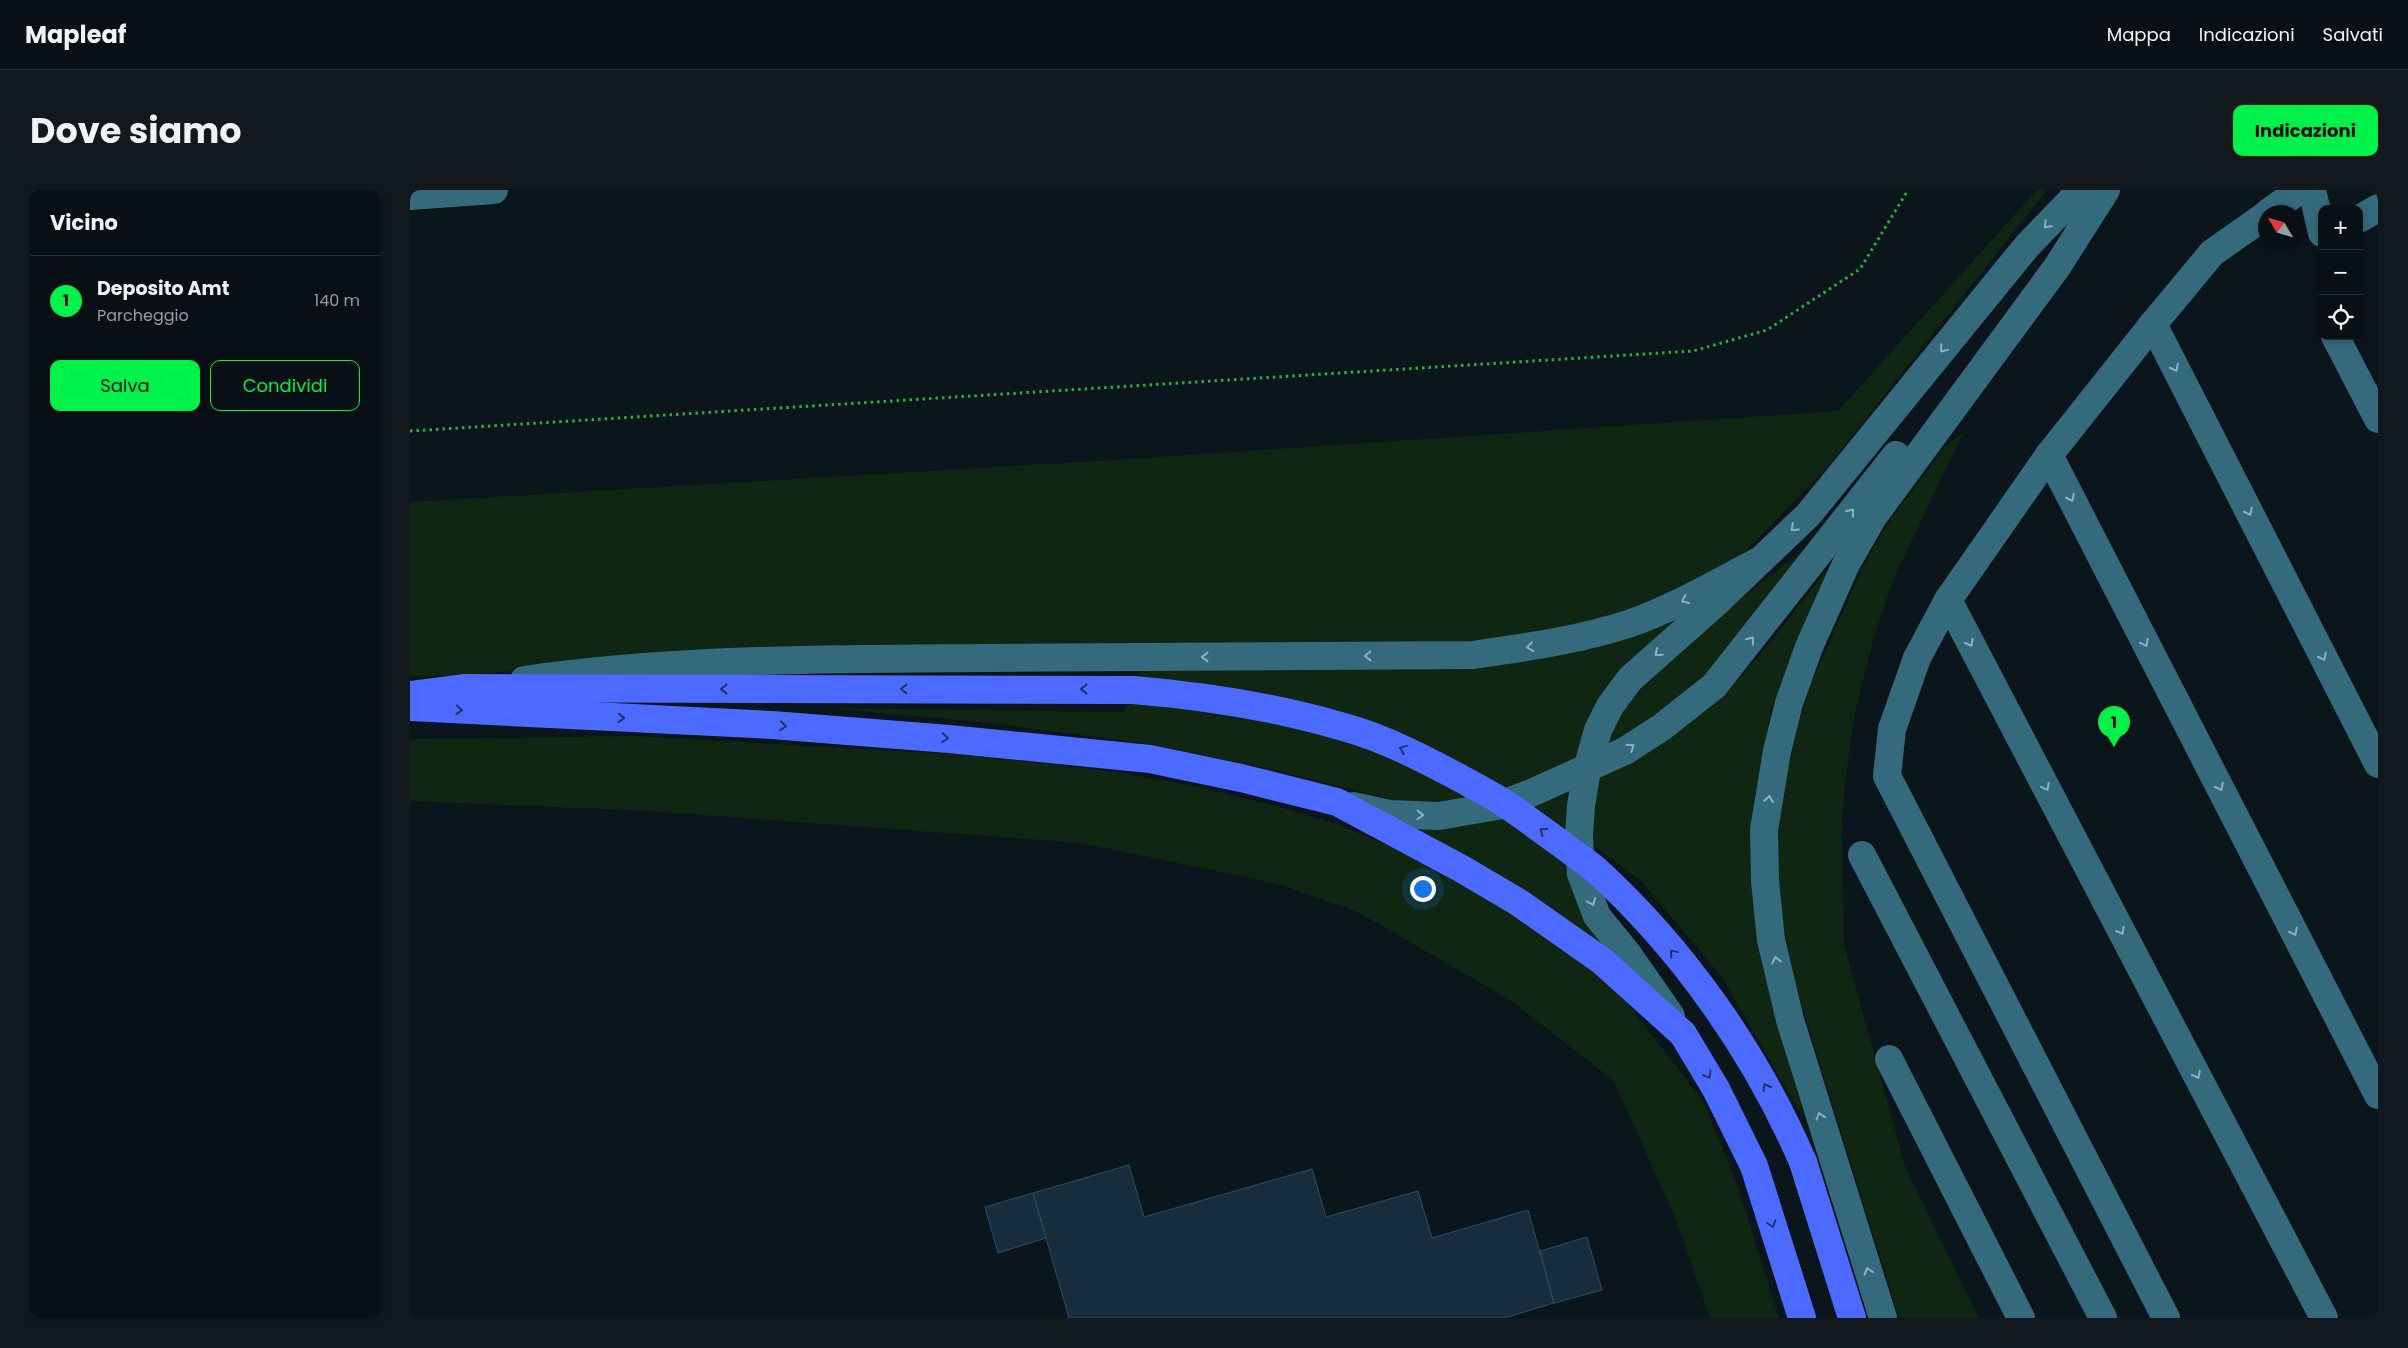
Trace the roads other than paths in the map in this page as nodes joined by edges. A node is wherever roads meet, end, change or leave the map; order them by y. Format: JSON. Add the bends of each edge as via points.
{"nodes":[{"id":1,"x":494,"y":190,"type":"edge"},
{"id":2,"x":2081,"y":190,"type":"edge"},
{"id":3,"x":2106,"y":190,"type":"edge"},
{"id":4,"x":2300,"y":190,"type":"edge"},
{"id":5,"x":2312,"y":190,"type":"edge"},
{"id":6,"x":410,"y":196,"type":"edge"},
{"id":7,"x":2279,"y":205,"type":"edge"},
{"id":8,"x":2378,"y":208,"type":"edge"},
{"id":9,"x":2318,"y":216,"type":"edge"},
{"id":10,"x":2363,"y":217,"type":"edge"},
{"id":11,"x":2258,"y":221,"type":"edge"},
{"id":12,"x":2057,"y":267,"type":"junction"},
{"id":13,"x":2153,"y":324,"type":"junction"},
{"id":14,"x":2337,"y":340,"type":"edge"},
{"id":15,"x":2378,"y":419,"type":"edge"},
{"id":16,"x":2049,"y":455,"type":"junction"},
{"id":17,"x":1759,"y":561,"type":"junction"},
{"id":18,"x":1948,"y":600,"type":"junction"},
{"id":19,"x":466,"y":688,"type":"junction"},
{"id":20,"x":410,"y":695,"type":"edge"},
{"id":21,"x":410,"y":707,"type":"edge"},
{"id":22,"x":2378,"y":764,"type":"edge"},
{"id":23,"x":1587,"y":769,"type":"junction"},
{"id":24,"x":1337,"y":802,"type":"junction"},
{"id":25,"x":1862,"y":855,"type":"dead end"},
{"id":26,"x":1683,"y":1034,"type":"junction"},
{"id":27,"x":1889,"y":1059,"type":"dead end"},
{"id":28,"x":2378,"y":1095,"type":"edge"},
{"id":29,"x":1802,"y":1318,"type":"edge"},
{"id":30,"x":1852,"y":1318,"type":"edge"},
{"id":31,"x":1882,"y":1318,"type":"edge"},
{"id":32,"x":2021,"y":1318,"type":"edge"},
{"id":33,"x":2103,"y":1318,"type":"edge"},
{"id":34,"x":2166,"y":1318,"type":"edge"},
{"id":35,"x":2324,"y":1318,"type":"edge"}],
"edges":[{"from":1,"to":6,"type":"street"},
{"from":2,"to":17,"type":"street","one_way":true,"via":[[2027,246],[1808,515]]},
{"from":3,"to":12,"type":"street"},
{"from":4,"to":7,"type":"street"},
{"from":5,"to":9,"type":"street"},
{"from":8,"to":10,"type":"street"},
{"from":11,"to":13,"type":"street","via":[[2212,253]]},
{"from":23,"to":12,"type":"street","one_way":true,"via":[[1625,751],[1662,727],[1714,686],[1936,404]]},
{"from":31,"to":12,"type":"street","one_way":true,"via":[[1790,1020],[1771,940],[1764,830],[1777,751],[1788,703],[1809,647],[1846,564],[1873,517]]},
{"from":13,"to":16,"type":"street"},
{"from":13,"to":22,"type":"street","one_way":true},
{"from":14,"to":15,"type":"street"},
{"from":16,"to":18,"type":"street"},
{"from":16,"to":28,"type":"street","one_way":true},
{"from":17,"to":19,"type":"street","one_way":true,"via":[[1687,599],[1631,622],[1554,643],[1473,655],[800,659],[579,672]]},
{"from":17,"to":23,"type":"street","one_way":true,"via":[[1630,679],[1610,706],[1598,730]]},
{"from":18,"to":34,"type":"street","via":[[1917,658],[1892,729],[1887,776]]},
{"from":18,"to":35,"type":"street","one_way":true},
{"from":19,"to":20,"type":"main road"},
{"from":30,"to":19,"type":"main road","one_way":true,"bridge":true,"via":[[1803,1162],[1784,1119],[1722,1018],[1684,966],[1632,905],[1593,868],[1507,804],[1416,754],[1349,728],[1277,709],[1213,698],[1133,690]]},
{"from":21,"to":24,"type":"main road","one_way":true,"via":[[772,725],[1131,757],[1241,778]]},
{"from":24,"to":23,"type":"street","one_way":true,"via":[[1390,814],[1439,816],[1497,806]]},
{"from":23,"to":26,"type":"street","one_way":true,"via":[[1578,835],[1581,874],[1597,916]]},
{"from":24,"to":26,"type":"main road","via":[[1518,902],[1602,962]]},
{"from":25,"to":33,"type":"street"},
{"from":26,"to":29,"type":"main road","one_way":true,"via":[[1716,1090],[1754,1166]]},
{"from":27,"to":32,"type":"street"}]}
